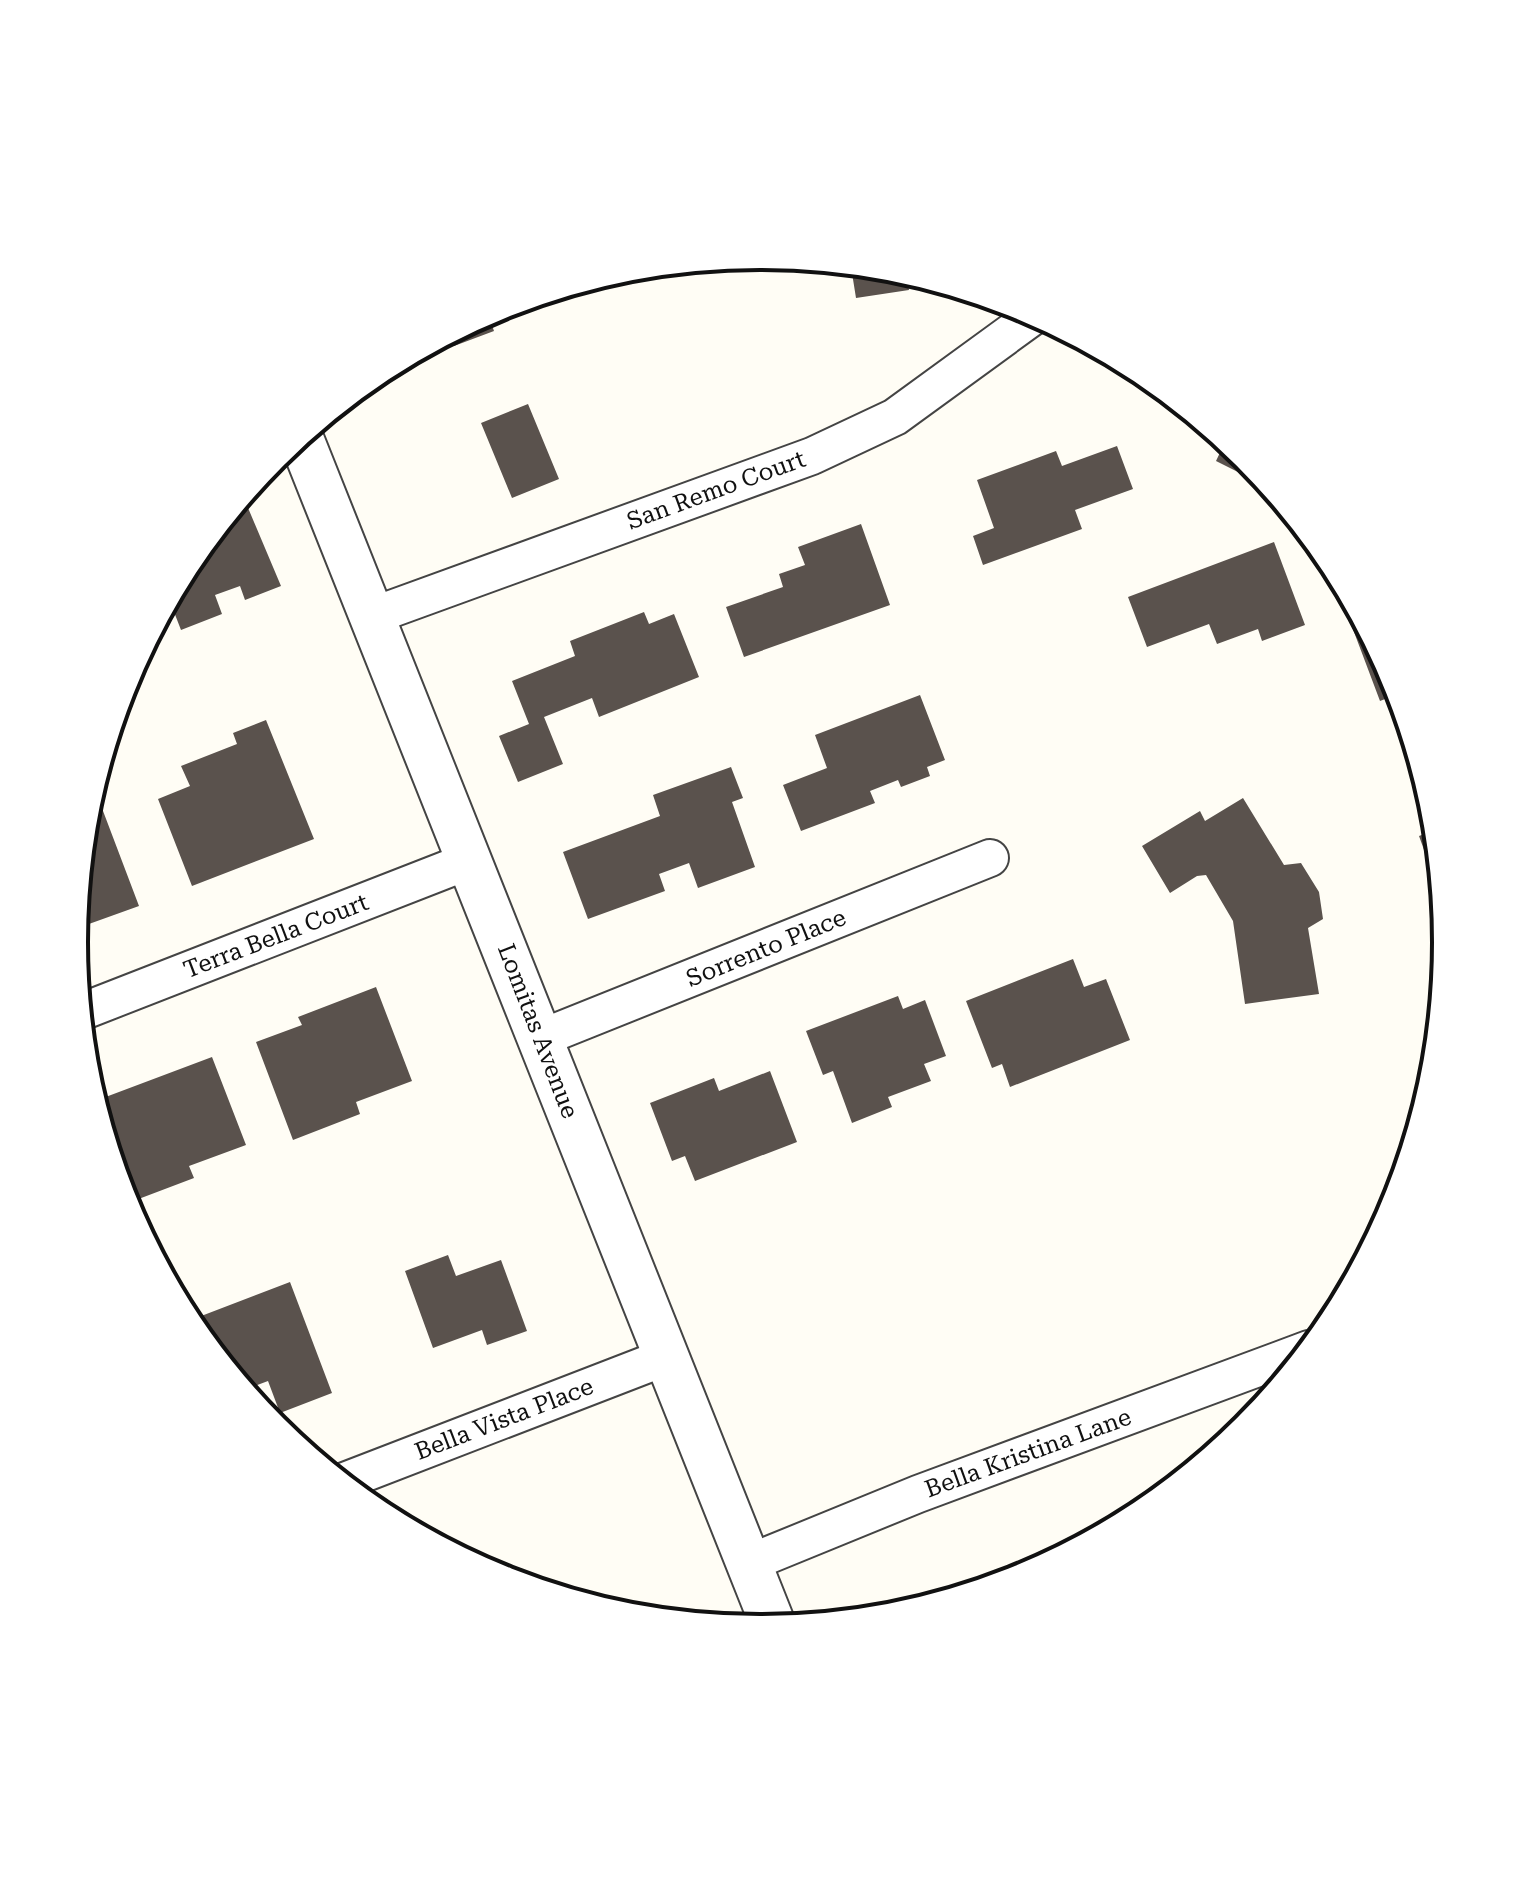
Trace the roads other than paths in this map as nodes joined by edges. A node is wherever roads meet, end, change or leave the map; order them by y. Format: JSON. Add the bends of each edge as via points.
{"nodes":[{"id":1,"x":1023,"y":324,"type":"edge"},
{"id":2,"x":305,"y":448,"type":"edge"},
{"id":3,"x":372,"y":616,"type":"junction"},
{"id":4,"x":990,"y":858,"type":"dead end"},
{"id":5,"x":471,"y":860,"type":"junction"},
{"id":6,"x":91,"y":1008,"type":"edge"},
{"id":7,"x":541,"y":1038,"type":"junction"},
{"id":8,"x":666,"y":1357,"type":"junction"},
{"id":9,"x":1288,"y":1357,"type":"edge"},
{"id":10,"x":354,"y":1477,"type":"edge"},
{"id":11,"x":749,"y":1563,"type":"junction"},
{"id":12,"x":769,"y":1614,"type":"edge"}],
"edges":[{"from":1,"to":3,"type":"street","name":"San Remo Court","via":[[895,417],[812,456]]},
{"from":2,"to":3,"type":"street","name":"Lomitas Avenue"},
{"from":3,"to":5,"type":"street","name":"Lomitas Avenue"},
{"from":4,"to":7,"type":"street","name":"Sorrento Place"},
{"from":5,"to":6,"type":"street","name":"Terra Bella Court"},
{"from":5,"to":7,"type":"street","name":"Lomitas Avenue"},
{"from":7,"to":8,"type":"street","name":"Lomitas Avenue"},
{"from":8,"to":10,"type":"street","name":"Bella Vista Place"},
{"from":8,"to":11,"type":"street","name":"Lomitas Avenue"},
{"from":9,"to":11,"type":"street","name":"Bella Kristina Lane","via":[[918,1494]]},
{"from":11,"to":12,"type":"street","name":"Lomitas Avenue"}]}
